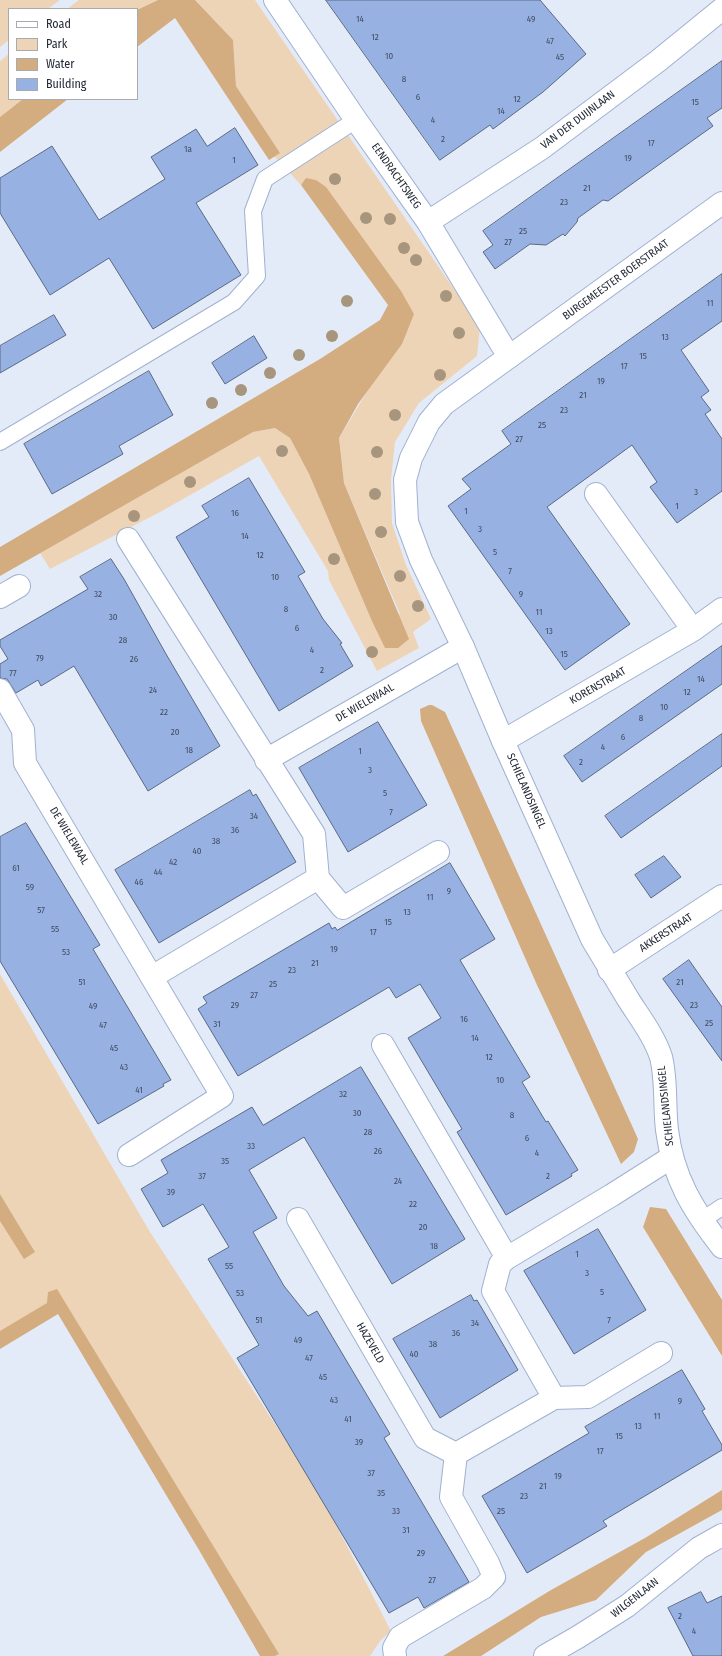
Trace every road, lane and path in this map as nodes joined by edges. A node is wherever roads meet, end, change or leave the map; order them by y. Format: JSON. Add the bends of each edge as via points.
{"nodes":[{"id":1,"x":275,"y":0,"type":"edge"},
{"id":2,"x":722,"y":9,"type":"edge"},
{"id":3,"x":356,"y":120,"type":"junction"},
{"id":4,"x":722,"y":203,"type":"edge"},
{"id":5,"x":428,"y":222,"type":"junction"},
{"id":6,"x":509,"y":357,"type":"junction"},
{"id":7,"x":0,"y":442,"type":"edge"},
{"id":8,"x":596,"y":494,"type":"dead end"},
{"id":9,"x":128,"y":539,"type":"dead end"},
{"id":10,"x":19,"y":586,"type":"dead end"},
{"id":11,"x":0,"y":597,"type":"edge"},
{"id":12,"x":722,"y":609,"type":"edge"},
{"id":13,"x":693,"y":630,"type":"junction"},
{"id":14,"x":463,"y":647,"type":"junction"},
{"id":15,"x":0,"y":690,"type":"edge"},
{"id":16,"x":503,"y":741,"type":"junction"},
{"id":17,"x":266,"y":760,"type":"junction"},
{"id":18,"x":438,"y":852,"type":"dead end"},
{"id":19,"x":318,"y":878,"type":"junction"},
{"id":20,"x":722,"y":896,"type":"edge"},
{"id":21,"x":609,"y":970,"type":"junction"},
{"id":22,"x":152,"y":977,"type":"junction"},
{"id":23,"x":383,"y":1045,"type":"dead end"},
{"id":24,"x":129,"y":1155,"type":"dead end"},
{"id":25,"x":672,"y":1157,"type":"junction"},
{"id":26,"x":722,"y":1207,"type":"edge"},
{"id":27,"x":298,"y":1219,"type":"dead end"},
{"id":28,"x":701,"y":1221,"type":"junction"},
{"id":29,"x":722,"y":1247,"type":"edge"},
{"id":30,"x":507,"y":1258,"type":"junction"},
{"id":31,"x":661,"y":1353,"type":"dead end"},
{"id":32,"x":554,"y":1398,"type":"junction"},
{"id":33,"x":456,"y":1454,"type":"junction"},
{"id":34,"x":722,"y":1535,"type":"edge"},
{"id":35,"x":396,"y":1656,"type":"edge"},
{"id":36,"x":545,"y":1656,"type":"edge"}],
"edges":[{"from":1,"to":3,"type":"street","name":"EENDRACHTSWEG"},
{"from":2,"to":5,"type":"street","name":"VAN DER DUIJNLAAN","via":[[658,61],[542,148]]},
{"from":3,"to":5,"type":"street","name":"EENDRACHTSWEG"},
{"from":3,"to":7,"type":"lane","via":[[265,179],[253,211],[257,276],[234,302]]},
{"from":4,"to":6,"type":"street","name":"BURGEMEESTER BOERSTRAAT"},
{"from":5,"to":6,"type":"street","name":"EENDRACHTSWEG"},
{"from":6,"to":14,"type":"street","name":"SCHIELANDSINGEL","via":[[444,404],[429,422],[418,442],[405,480],[407,522],[420,560]]},
{"from":8,"to":13,"type":"street"},
{"from":9,"to":17,"type":"street"},
{"from":10,"to":11,"type":"street"},
{"from":12,"to":13,"type":"street","name":"KORENSTRAAT"},
{"from":13,"to":16,"type":"street","name":"KORENSTRAAT"},
{"from":14,"to":16,"type":"street","name":"SCHIELANDSINGEL"},
{"from":14,"to":17,"type":"street","name":"DE WIELEWAAL"},
{"from":15,"to":22,"type":"street","name":"DE WIELEWAAL","via":[[23,730],[25,763]]},
{"from":16,"to":21,"type":"street","name":"SCHIELANDSINGEL","via":[[592,939]]},
{"from":17,"to":19,"type":"street","via":[[314,834]]},
{"from":18,"to":19,"type":"street","via":[[343,908]]},
{"from":19,"to":22,"type":"street"},
{"from":20,"to":21,"type":"street","name":"AKKERSTRAAT"},
{"from":21,"to":25,"type":"street","name":"SCHIELANDSINGEL","via":[[654,1040],[661,1058]]},
{"from":22,"to":24,"type":"street","name":"DE WIELEWAAL","via":[[222,1096]]},
{"from":23,"to":30,"type":"street"},
{"from":25,"to":28,"type":"street","name":"SCHIELANDSINGEL","via":[[680,1183]]},
{"from":25,"to":30,"type":"street"},
{"from":26,"to":28,"type":"lane"},
{"from":27,"to":33,"type":"street","name":"HAZEVELD","via":[[425,1438]]},
{"from":28,"to":29,"type":"street","name":"SCHIELANDSINGEL"},
{"from":30,"to":32,"type":"street","via":[[500,1264],[493,1292]]},
{"from":31,"to":32,"type":"street","via":[[588,1397]]},
{"from":32,"to":33,"type":"street"},
{"from":33,"to":35,"type":"street","via":[[451,1498],[494,1577],[483,1588],[400,1637],[394,1648]]},
{"from":34,"to":36,"type":"street","name":"WILGENLAAN","via":[[699,1548],[627,1606]]}]}
